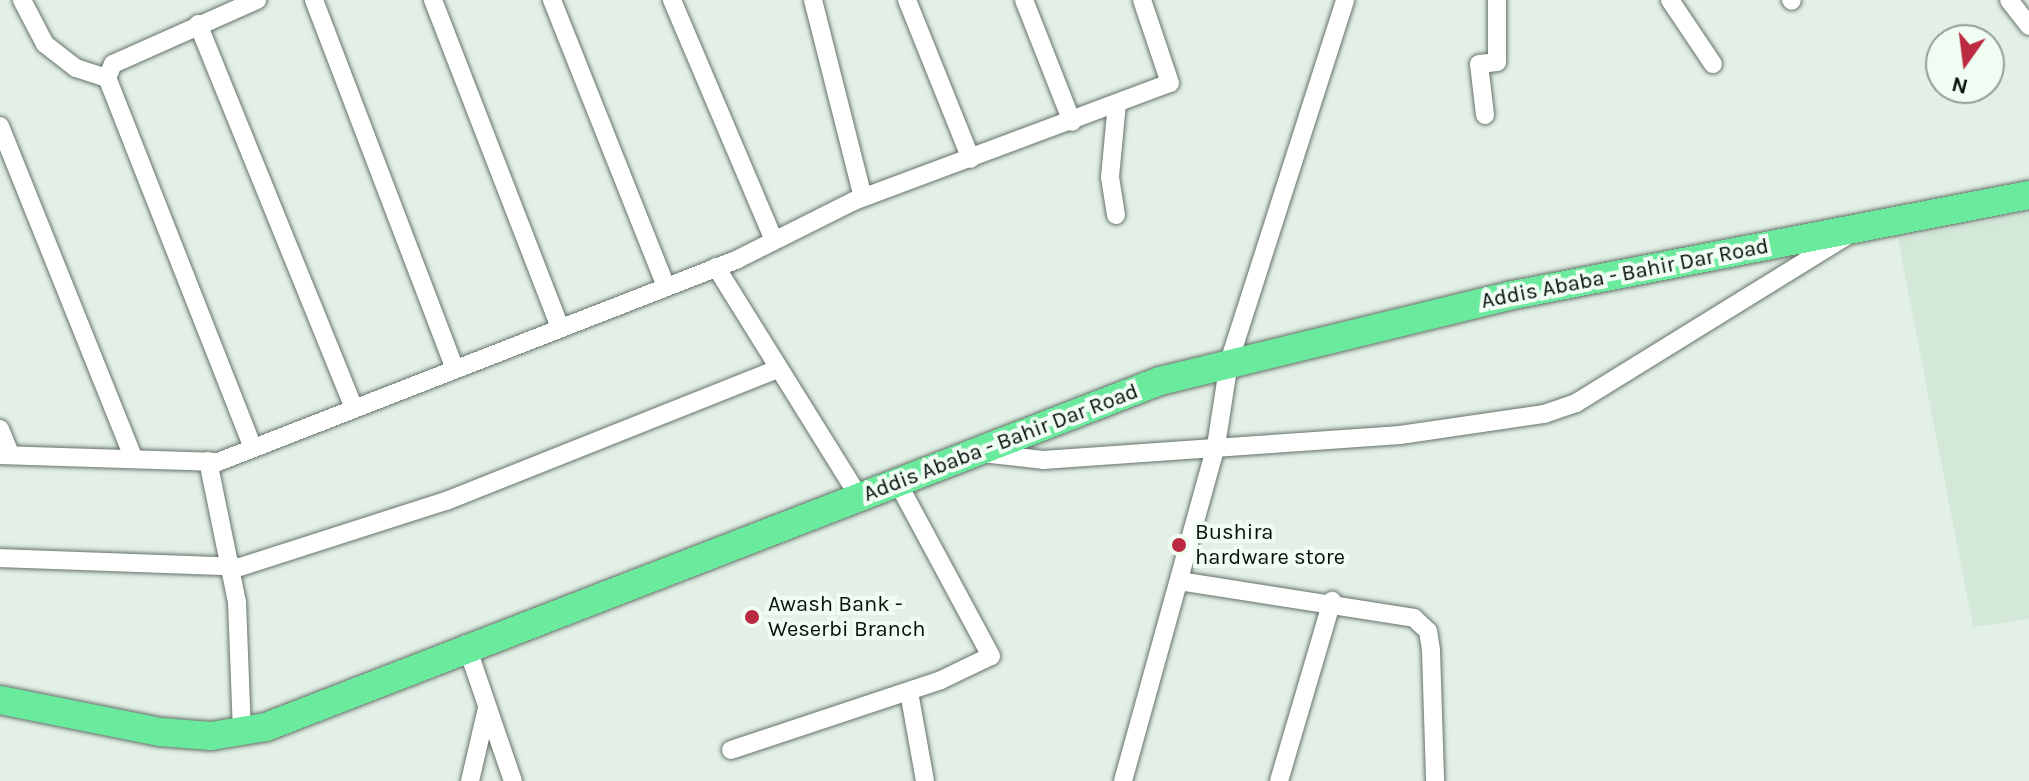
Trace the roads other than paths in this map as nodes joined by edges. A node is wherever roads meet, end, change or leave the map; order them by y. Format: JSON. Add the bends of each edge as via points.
{"nodes":[{"id":1,"x":22,"y":0,"type":"edge"},
{"id":2,"x":257,"y":0,"type":"edge"},
{"id":3,"x":314,"y":0,"type":"edge"},
{"id":4,"x":433,"y":0,"type":"edge"},
{"id":5,"x":552,"y":0,"type":"edge"},
{"id":6,"x":672,"y":0,"type":"edge"},
{"id":7,"x":813,"y":0,"type":"edge"},
{"id":8,"x":907,"y":0,"type":"edge"},
{"id":9,"x":1024,"y":0,"type":"edge"},
{"id":10,"x":1142,"y":0,"type":"edge"},
{"id":11,"x":1345,"y":0,"type":"edge"},
{"id":12,"x":1497,"y":0,"type":"edge"},
{"id":13,"x":1670,"y":0,"type":"edge"},
{"id":14,"x":2009,"y":0,"type":"edge"},
{"id":15,"x":198,"y":24,"type":"junction"},
{"id":16,"x":2029,"y":26,"type":"edge"},
{"id":17,"x":1713,"y":64,"type":"dead end"},
{"id":18,"x":107,"y":78,"type":"junction"},
{"id":19,"x":1117,"y":103,"type":"junction"},
{"id":20,"x":1485,"y":115,"type":"dead end"},
{"id":21,"x":1072,"y":122,"type":"junction"},
{"id":22,"x":0,"y":126,"type":"edge"},
{"id":23,"x":971,"y":159,"type":"junction"},
{"id":24,"x":2029,"y":195,"type":"edge"},
{"id":25,"x":863,"y":197,"type":"junction"},
{"id":26,"x":1116,"y":215,"type":"dead end"},
{"id":27,"x":1861,"y":227,"type":"junction"},
{"id":28,"x":774,"y":240,"type":"junction"},
{"id":29,"x":716,"y":267,"type":"junction"},
{"id":30,"x":666,"y":286,"type":"junction"},
{"id":31,"x":560,"y":327,"type":"junction"},
{"id":32,"x":1229,"y":362,"type":"junction"},
{"id":33,"x":454,"y":367,"type":"junction"},
{"id":34,"x":778,"y":369,"type":"junction"},
{"id":35,"x":354,"y":408,"type":"junction"},
{"id":36,"x":0,"y":429,"type":"edge"},
{"id":37,"x":1216,"y":446,"type":"junction"},
{"id":38,"x":253,"y":448,"type":"junction"},
{"id":39,"x":976,"y":452,"type":"junction"},
{"id":40,"x":5,"y":454,"type":"edge"},
{"id":41,"x":134,"y":459,"type":"junction"},
{"id":42,"x":208,"y":461,"type":"junction"},
{"id":43,"x":898,"y":483,"type":"junction"},
{"id":44,"x":860,"y":498,"type":"junction"},
{"id":45,"x":0,"y":558,"type":"edge"},
{"id":46,"x":231,"y":567,"type":"junction"},
{"id":47,"x":1179,"y":581,"type":"junction"},
{"id":48,"x":1332,"y":601,"type":"junction"},
{"id":49,"x":466,"y":644,"type":"junction"},
{"id":50,"x":909,"y":692,"type":"junction"},
{"id":51,"x":0,"y":700,"type":"edge"},
{"id":52,"x":488,"y":706,"type":"junction"},
{"id":53,"x":242,"y":733,"type":"junction"},
{"id":54,"x":731,"y":750,"type":"dead end"},
{"id":55,"x":470,"y":781,"type":"edge"},
{"id":56,"x":513,"y":781,"type":"edge"},
{"id":57,"x":925,"y":781,"type":"edge"},
{"id":58,"x":1123,"y":781,"type":"edge"},
{"id":59,"x":1279,"y":781,"type":"edge"},
{"id":60,"x":1435,"y":781,"type":"edge"}],
"edges":[{"from":1,"to":18,"type":"street","via":[[53,51]]},
{"from":2,"to":15,"type":"street"},
{"from":3,"to":33,"type":"street"},
{"from":4,"to":31,"type":"street"},
{"from":5,"to":30,"type":"street"},
{"from":6,"to":28,"type":"street"},
{"from":7,"to":25,"type":"street"},
{"from":8,"to":23,"type":"street"},
{"from":9,"to":21,"type":"street"},
{"from":10,"to":19,"type":"street","via":[[1170,83]]},
{"from":11,"to":32,"type":"street"},
{"from":12,"to":20,"type":"street","via":[[1497,62],[1479,64]]},
{"from":13,"to":17,"type":"street"},
{"from":14,"to":16,"type":"street"},
{"from":15,"to":18,"type":"street","via":[[113,64]]},
{"from":15,"to":35,"type":"street"},
{"from":18,"to":38,"type":"street"},
{"from":19,"to":21,"type":"street"},
{"from":19,"to":26,"type":"street","via":[[1110,177]]},
{"from":21,"to":23,"type":"street"},
{"from":22,"to":41,"type":"street"},
{"from":23,"to":25,"type":"street"},
{"from":24,"to":27,"type":"highway","name":"Addis Ababa - Bahir Dar Road"},
{"from":25,"to":28,"type":"street"},
{"from":27,"to":32,"type":"highway","name":"Addis Ababa - Bahir Dar Road","via":[[1508,296]]},
{"from":27,"to":37,"type":"street","via":[[1576,403],[1400,435]]},
{"from":28,"to":29,"type":"street"},
{"from":29,"to":30,"type":"street"},
{"from":29,"to":34,"type":"street"},
{"from":30,"to":31,"type":"street"},
{"from":31,"to":33,"type":"street"},
{"from":32,"to":37,"type":"street"},
{"from":32,"to":39,"type":"highway","name":"Addis Ababa - Bahir Dar Road"},
{"from":33,"to":35,"type":"street"},
{"from":34,"to":44,"type":"street"},
{"from":34,"to":46,"type":"street","via":[[446,501]]},
{"from":35,"to":38,"type":"street"},
{"from":36,"to":40,"type":"street"},
{"from":37,"to":39,"type":"street","via":[[1043,460]]},
{"from":37,"to":47,"type":"street"},
{"from":38,"to":42,"type":"street"},
{"from":39,"to":43,"type":"highway","name":"Addis Ababa - Bahir Dar Road"},
{"from":40,"to":41,"type":"street"},
{"from":41,"to":42,"type":"street"},
{"from":42,"to":46,"type":"street"},
{"from":43,"to":44,"type":"highway","name":"Addis Ababa - Bahir Dar Road"},
{"from":43,"to":50,"type":"street","via":[[991,656]]},
{"from":44,"to":49,"type":"highway","name":"Addis Ababa - Bahir Dar Road"},
{"from":45,"to":46,"type":"street"},
{"from":46,"to":53,"type":"street"},
{"from":47,"to":48,"type":"street"},
{"from":47,"to":58,"type":"street"},
{"from":48,"to":59,"type":"street"},
{"from":48,"to":60,"type":"street","via":[[1393,611],[1428,631]]},
{"from":49,"to":52,"type":"street"},
{"from":49,"to":53,"type":"highway","name":"Addis Ababa - Bahir Dar Road","via":[[443,663]]},
{"from":50,"to":54,"type":"street"},
{"from":50,"to":57,"type":"street"},
{"from":51,"to":53,"type":"highway","name":"Addis Ababa - Bahir Dar Road","via":[[160,732]]},
{"from":52,"to":55,"type":"street"},
{"from":52,"to":56,"type":"street"}]}
